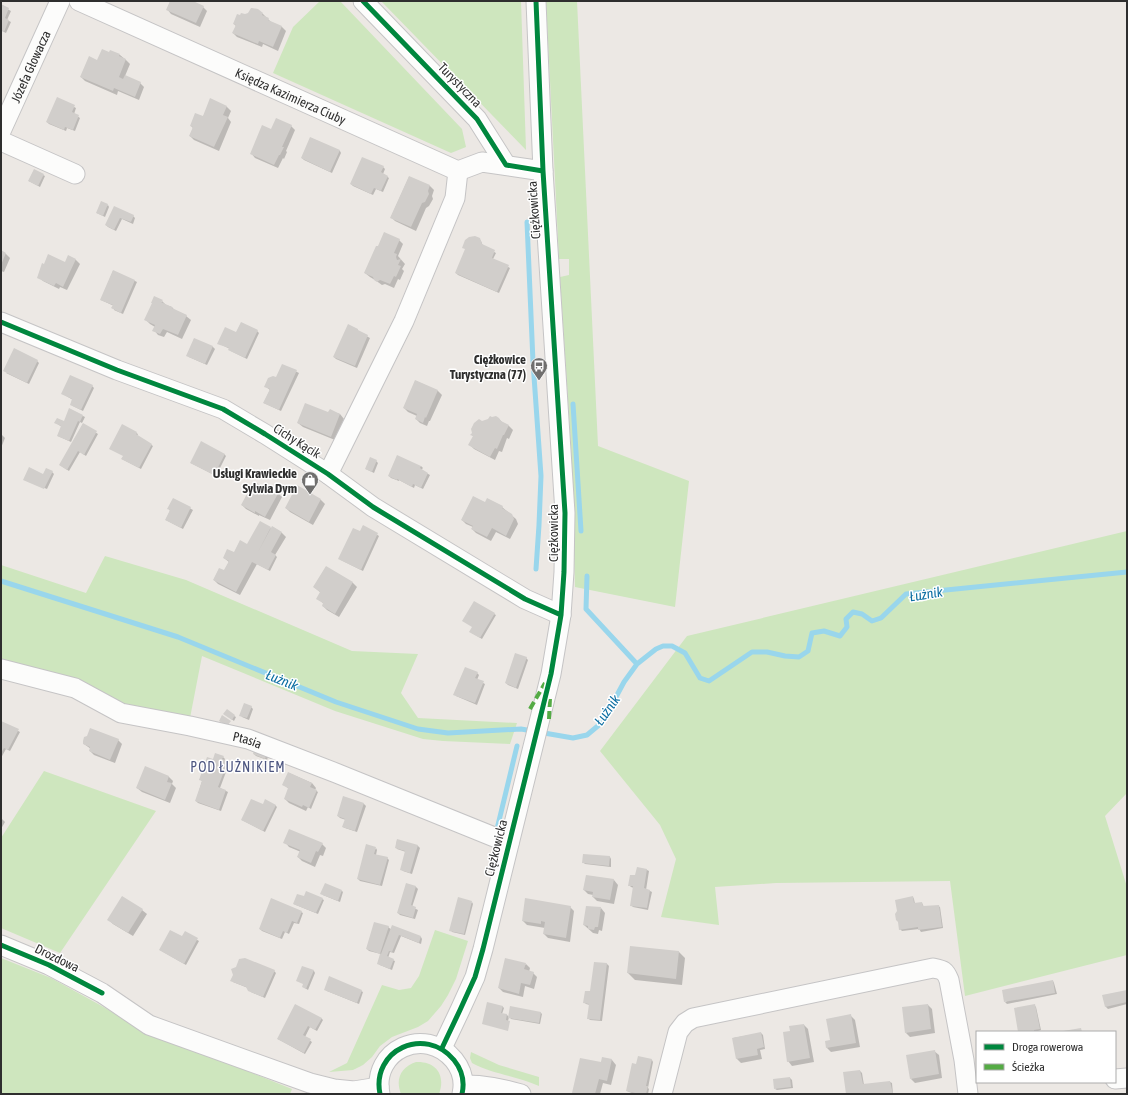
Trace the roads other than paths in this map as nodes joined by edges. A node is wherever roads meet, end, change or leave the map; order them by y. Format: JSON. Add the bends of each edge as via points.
{"nodes":[{"id":1,"x":60,"y":1,"type":"edge"},
{"id":2,"x":79,"y":1,"type":"edge"},
{"id":3,"x":363,"y":1,"type":"edge"},
{"id":4,"x":536,"y":1,"type":"edge"},
{"id":5,"x":1,"y":131,"type":"edge"},
{"id":6,"x":1,"y":141,"type":"edge"},
{"id":7,"x":506,"y":165,"type":"junction"},
{"id":8,"x":458,"y":171,"type":"junction"},
{"id":9,"x":543,"y":171,"type":"junction"},
{"id":10,"x":75,"y":174,"type":"dead end"},
{"id":11,"x":1,"y":322,"type":"edge"},
{"id":12,"x":328,"y":474,"type":"junction"},
{"id":13,"x":562,"y":615,"type":"junction"},
{"id":14,"x":1,"y":669,"type":"edge"},
{"id":15,"x":509,"y":843,"type":"junction"},
{"id":16,"x":1,"y":945,"type":"edge"},
{"id":17,"x":442,"y":1048,"type":"junction"},
{"id":18,"x":970,"y":1062,"type":"edge"},
{"id":19,"x":1127,"y":1078,"type":"edge"},
{"id":20,"x":1116,"y":1079,"type":"edge"},
{"id":21,"x":463,"y":1089,"type":"edge"},
{"id":22,"x":380,"y":1090,"type":"edge"},
{"id":23,"x":521,"y":1094,"type":"edge"},
{"id":24,"x":662,"y":1094,"type":"edge"},
{"id":25,"x":968,"y":1094,"type":"edge"}],
"edges":[{"from":1,"to":5,"type":"street","name":"Józefa Głowacza"},
{"from":2,"to":8,"type":"street","name":"Księdza Kazimierza Ciuby"},
{"from":3,"to":7,"type":"street","name":"Turystyczna","via":[[477,119]]},
{"from":4,"to":9,"type":"street","name":"Ciężkowicka"},
{"from":6,"to":10,"type":"street"},
{"from":7,"to":8,"type":"street","via":[[482,162]]},
{"from":7,"to":9,"type":"street"},
{"from":8,"to":12,"type":"street","via":[[455,198],[404,321]]},
{"from":9,"to":13,"type":"street","name":"Ciężkowicka","via":[[565,513]]},
{"from":11,"to":12,"type":"street","name":"Cichy Kącik","via":[[117,370],[223,409]]},
{"from":12,"to":13,"type":"street","name":"Cichy Kącik","via":[[373,507],[525,599]]},
{"from":13,"to":15,"type":"street","name":"Ciężkowicka","via":[[551,674]]},
{"from":14,"to":15,"type":"street","name":"Ptasia","via":[[75,688],[120,713],[248,739]]},
{"from":15,"to":17,"type":"street","name":"Ciężkowicka","via":[[475,977]]},
{"from":16,"to":22,"type":"street","name":"Drozdowa","via":[[49,965],[102,994],[148,1026],[310,1083],[354,1091]]},
{"from":17,"to":21,"type":"street","via":[[458,1065],[462,1074]]},
{"from":17,"to":22,"type":"street","via":[[425,1043],[402,1047],[392,1054],[385,1064],[380,1075]]},
{"from":18,"to":24,"type":"street","via":[[949,980],[946,973],[933,968],[694,1018],[685,1023],[678,1032]]},
{"from":18,"to":25,"type":"street"},
{"from":19,"to":20,"type":"street"},
{"from":21,"to":23,"type":"street","via":[[486,1086]]}]}
